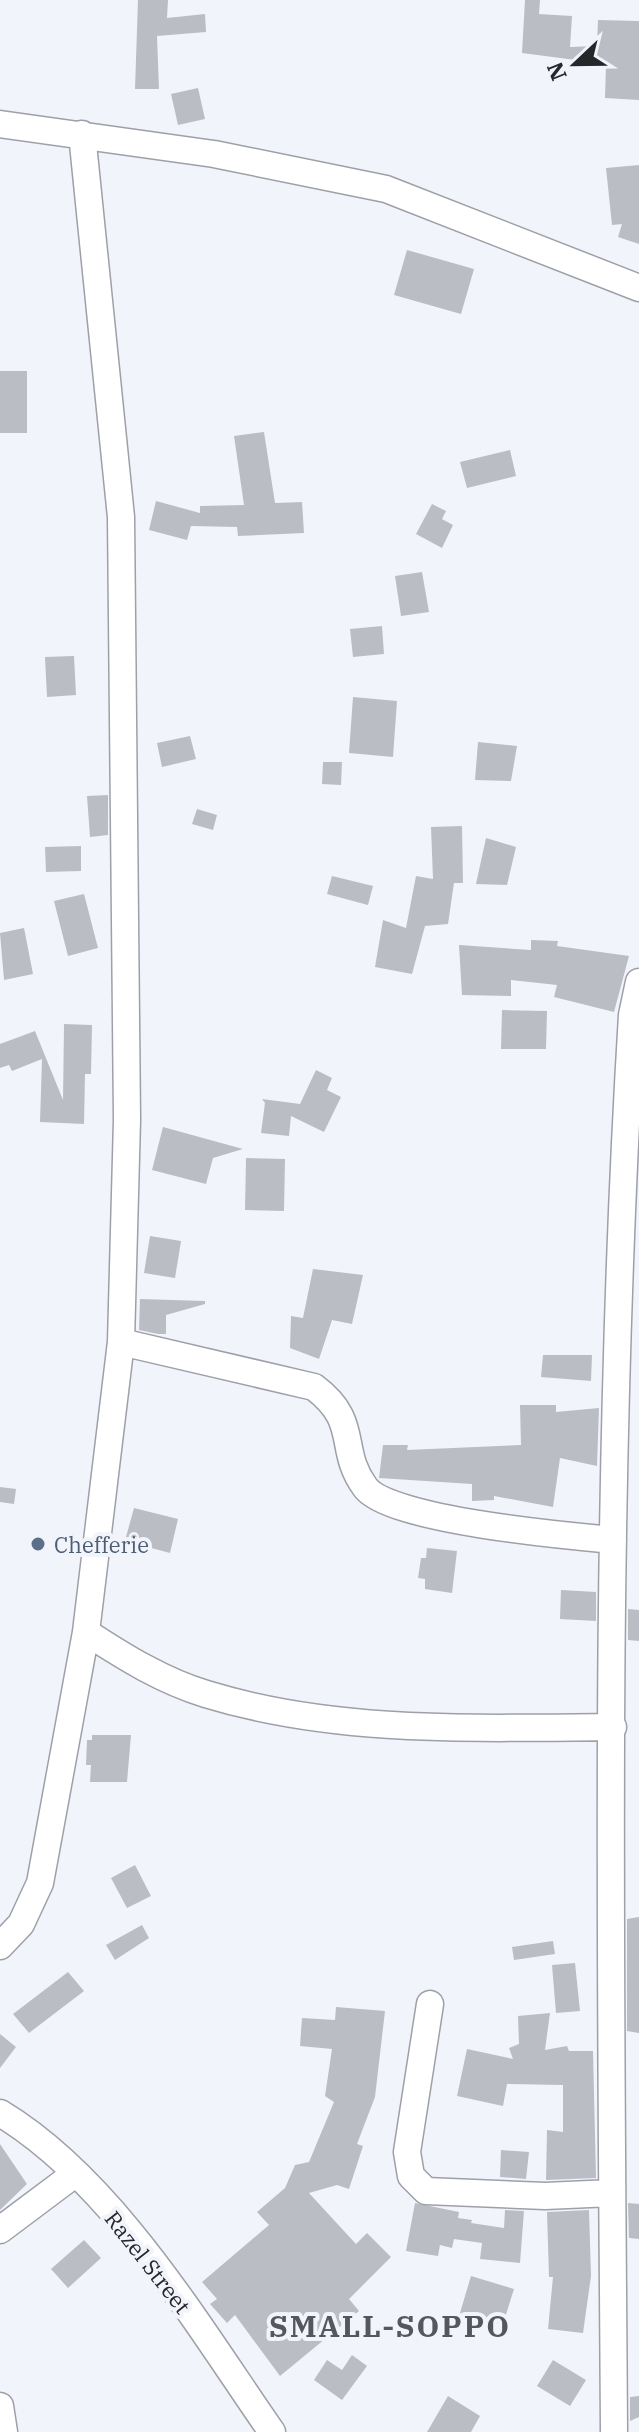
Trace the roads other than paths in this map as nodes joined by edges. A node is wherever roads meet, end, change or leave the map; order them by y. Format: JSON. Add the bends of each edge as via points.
{"nodes":[{"id":1,"x":0,"y":124,"type":"edge"},
{"id":2,"x":82,"y":134,"type":"junction"},
{"id":3,"x":639,"y":288,"type":"edge"},
{"id":4,"x":639,"y":982,"type":"edge"},
{"id":5,"x":121,"y":1342,"type":"junction"},
{"id":6,"x":627,"y":1467,"type":"edge"},
{"id":7,"x":613,"y":1540,"type":"junction"},
{"id":8,"x":86,"y":1632,"type":"junction"},
{"id":9,"x":613,"y":1727,"type":"junction"},
{"id":10,"x":0,"y":1946,"type":"edge"},
{"id":11,"x":430,"y":2004,"type":"dead end"},
{"id":12,"x":0,"y":2113,"type":"edge"},
{"id":13,"x":76,"y":2173,"type":"junction"},
{"id":14,"x":612,"y":2193,"type":"junction"},
{"id":15,"x":0,"y":2230,"type":"edge"},
{"id":16,"x":0,"y":2406,"type":"edge"},
{"id":17,"x":4,"y":2432,"type":"edge"},
{"id":18,"x":272,"y":2432,"type":"edge"},
{"id":19,"x":614,"y":2432,"type":"edge"}],
"edges":[{"from":1,"to":2,"type":"street"},
{"from":2,"to":3,"type":"street","via":[[386,189]]},
{"from":2,"to":5,"type":"street","via":[[121,517],[127,1120]]},
{"from":4,"to":6,"type":"street","via":[[632,1015],[618,1244]]},
{"from":5,"to":7,"type":"street","via":[[314,1387],[342,1415],[357,1476],[369,1493],[389,1502],[495,1529]]},
{"from":5,"to":8,"type":"street"},
{"from":6,"to":7,"type":"street"},
{"from":7,"to":9,"type":"street"},
{"from":8,"to":9,"type":"street","via":[[136,1664],[205,1694],[331,1721]]},
{"from":8,"to":10,"type":"street","via":[[40,1883],[21,1924]]},
{"from":9,"to":14,"type":"street"},
{"from":11,"to":14,"type":"street","via":[[407,2152],[411,2176],[426,2191]]},
{"from":12,"to":13,"type":"street","name":"Razel Street"},
{"from":13,"to":15,"type":"street"},
{"from":13,"to":18,"type":"street","name":"Razel Street","via":[[153,2263]]},
{"from":14,"to":19,"type":"street"},
{"from":16,"to":17,"type":"street"}]}
